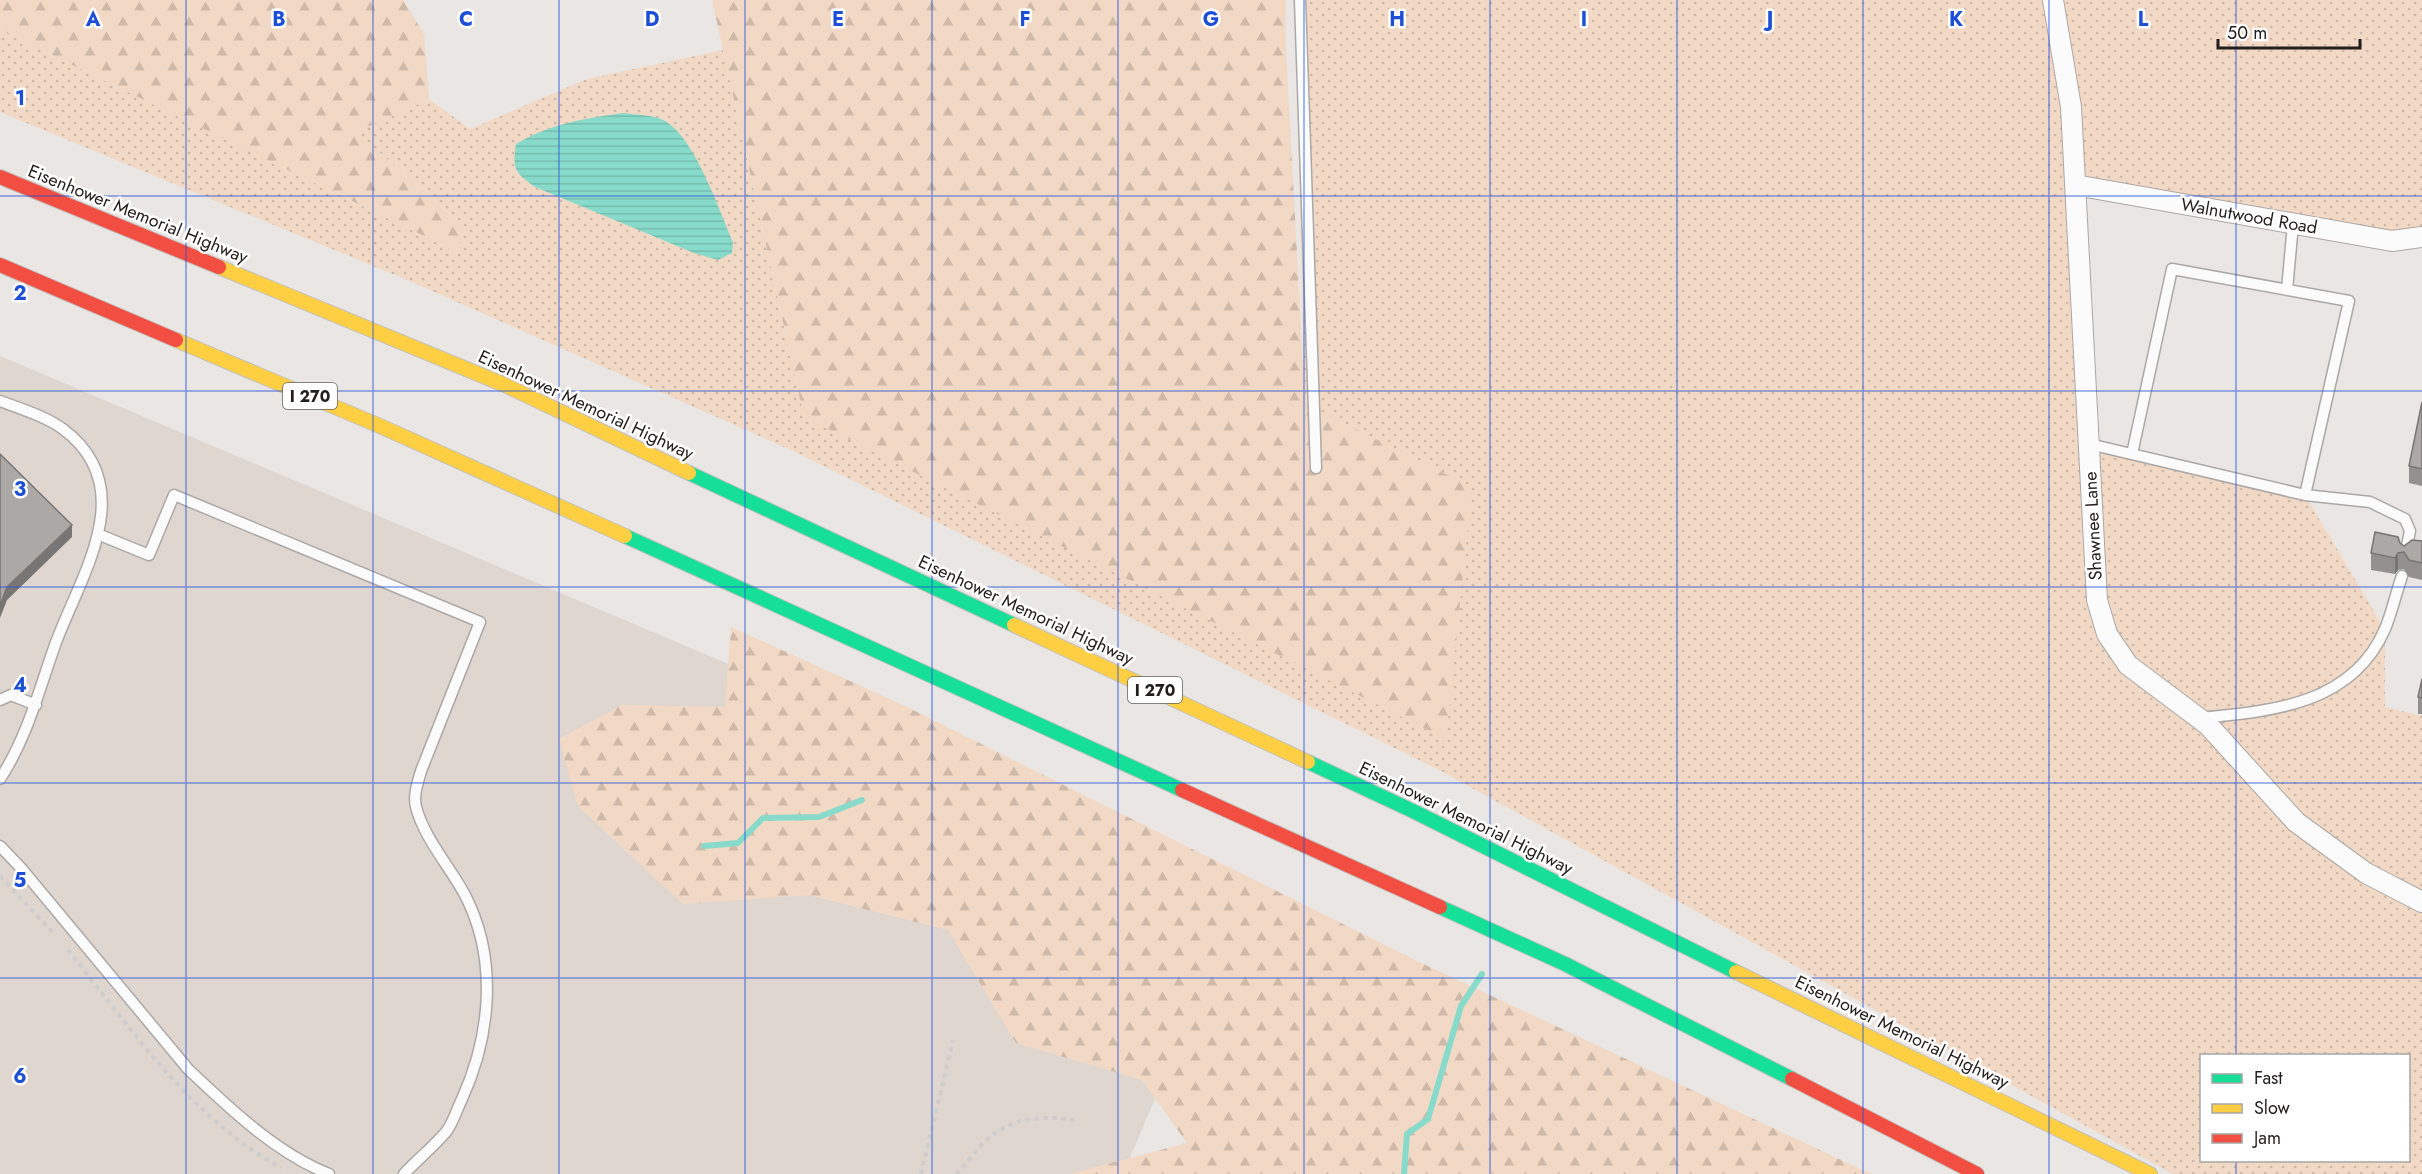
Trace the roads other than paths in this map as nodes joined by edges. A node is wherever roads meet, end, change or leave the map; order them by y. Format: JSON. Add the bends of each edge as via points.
{"nodes":[{"id":1,"x":1300,"y":0,"type":"edge"},
{"id":2,"x":2053,"y":0,"type":"edge"},
{"id":3,"x":0,"y":177,"type":"edge"},
{"id":4,"x":2075,"y":185,"type":"junction"},
{"id":5,"x":2293,"y":224,"type":"junction"},
{"id":6,"x":2422,"y":237,"type":"edge"},
{"id":7,"x":2392,"y":242,"type":"junction"},
{"id":8,"x":2422,"y":247,"type":"edge"},
{"id":9,"x":0,"y":265,"type":"edge"},
{"id":10,"x":2287,"y":290,"type":"junction"},
{"id":11,"x":0,"y":401,"type":"edge"},
{"id":12,"x":2089,"y":444,"type":"junction"},
{"id":13,"x":2132,"y":454,"type":"junction"},
{"id":14,"x":1317,"y":468,"type":"dead end"},
{"id":15,"x":2305,"y":495,"type":"junction"},
{"id":16,"x":100,"y":535,"type":"junction"},
{"id":17,"x":2405,"y":555,"type":"edge"},
{"id":18,"x":2402,"y":576,"type":"dead end"},
{"id":19,"x":0,"y":700,"type":"edge"},
{"id":20,"x":36,"y":705,"type":"junction"},
{"id":21,"x":2200,"y":718,"type":"junction"},
{"id":22,"x":2,"y":771,"type":"edge"},
{"id":23,"x":0,"y":846,"type":"edge"},
{"id":24,"x":2422,"y":902,"type":"edge"},
{"id":25,"x":329,"y":1174,"type":"edge"},
{"id":26,"x":404,"y":1174,"type":"edge"},
{"id":27,"x":1977,"y":1174,"type":"edge"},
{"id":28,"x":2150,"y":1174,"type":"edge"}],
"edges":[{"from":1,"to":14,"type":"lane"},
{"from":2,"to":4,"type":"street","name":"Shawnee Lane","via":[[2071,107]]},
{"from":3,"to":28,"type":"highway","name":"Eisenhower Memorial Highway","number":"I 270","via":[[505,385],[1413,811]]},
{"from":4,"to":5,"type":"street","name":"Walnutwood Road"},
{"from":4,"to":12,"type":"street","name":"Shawnee Lane"},
{"from":5,"to":7,"type":"street","name":"Walnutwood Road"},
{"from":5,"to":10,"type":"lane"},
{"from":6,"to":7,"type":"street","name":"Walnutwood Road"},
{"from":7,"to":8,"type":"lane"},
{"from":9,"to":27,"type":"highway","number":"I 270","via":[[380,426],[1565,964]]},
{"from":10,"to":13,"type":"lane","via":[[2172,269]]},
{"from":10,"to":15,"type":"lane","via":[[2349,301]]},
{"from":11,"to":16,"type":"lane","via":[[46,419],[79,443],[100,486]]},
{"from":12,"to":13,"type":"lane"},
{"from":12,"to":21,"type":"street","name":"Shawnee Lane","via":[[2097,600],[2107,634],[2128,665]]},
{"from":13,"to":15,"type":"lane"},
{"from":15,"to":17,"type":"lane","via":[[2370,502],[2393,511],[2404,519],[2410,531]]},
{"from":16,"to":20,"type":"lane","via":[[55,644]]},
{"from":16,"to":26,"type":"lane","via":[[149,555],[174,495],[480,622],[421,771],[416,807],[476,922],[485,956],[487,1015],[472,1078],[447,1130]]},
{"from":18,"to":21,"type":"lane","via":[[2385,630],[2363,663],[2341,684],[2309,700],[2264,711]]},
{"from":19,"to":20,"type":"lane","via":[[11,695]]},
{"from":20,"to":22,"type":"lane"},
{"from":21,"to":24,"type":"street","name":"Shawnee Lane","via":[[2296,822],[2366,873]]},
{"from":23,"to":25,"type":"lane","via":[[188,1069],[278,1144]]}]}
